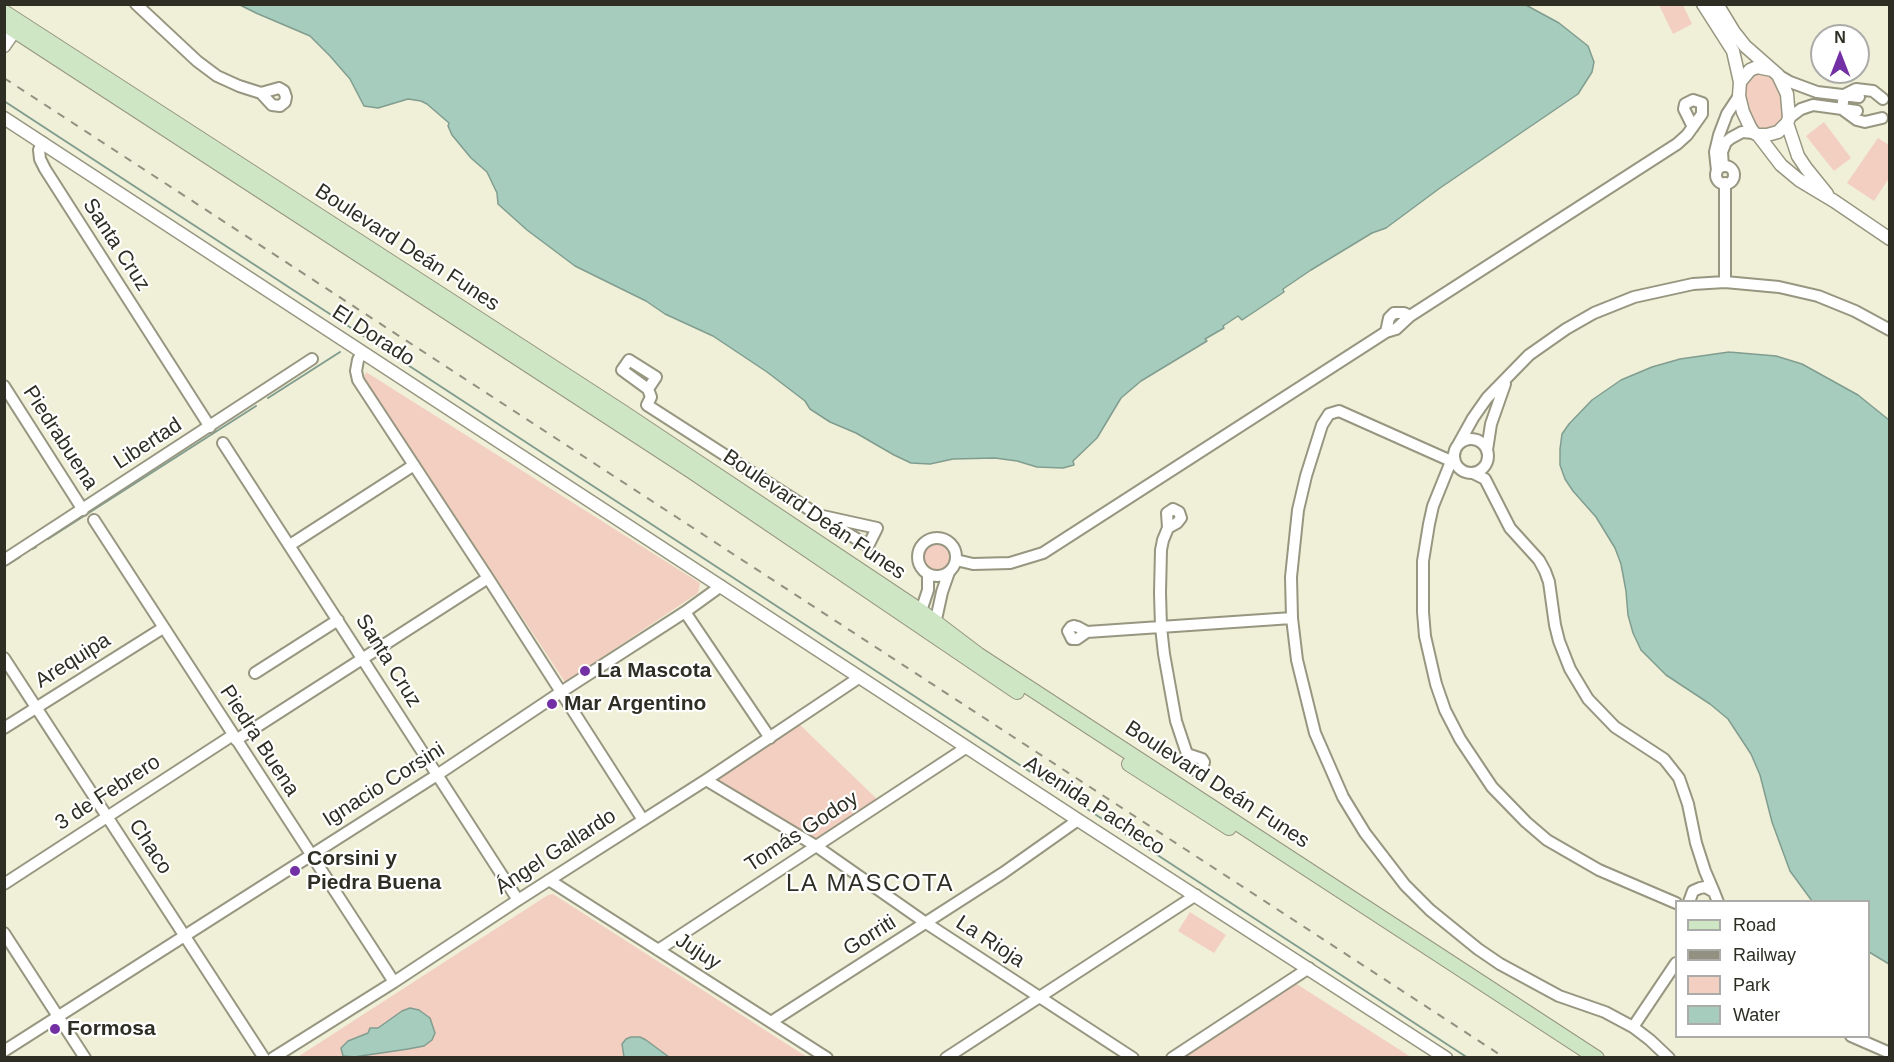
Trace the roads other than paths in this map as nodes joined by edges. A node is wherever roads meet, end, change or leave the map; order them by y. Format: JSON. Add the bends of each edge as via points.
{"nodes":[{"id":1,"x":136,"y":4,"type":"edge"},
{"id":2,"x":1704,"y":4,"type":"edge"},
{"id":3,"x":1717,"y":4,"type":"edge"},
{"id":4,"x":4,"y":12,"type":"edge"},
{"id":5,"x":13,"y":26,"type":"edge"},
{"id":6,"x":4,"y":46,"type":"edge"},
{"id":7,"x":1775,"y":73,"type":"junction"},
{"id":8,"x":1740,"y":82,"type":"junction"},
{"id":9,"x":261,"y":93,"type":"dead end"},
{"id":10,"x":1844,"y":95,"type":"junction"},
{"id":11,"x":1738,"y":96,"type":"junction"},
{"id":12,"x":1886,"y":99,"type":"edge"},
{"id":13,"x":1842,"y":109,"type":"junction"},
{"id":14,"x":4,"y":118,"type":"edge"},
{"id":15,"x":1886,"y":119,"type":"edge"},
{"id":16,"x":1788,"y":121,"type":"junction"},
{"id":17,"x":1693,"y":127,"type":"dead end"},
{"id":18,"x":1720,"y":130,"type":"junction"},
{"id":19,"x":1756,"y":134,"type":"junction"},
{"id":20,"x":1731,"y":138,"type":"junction"},
{"id":21,"x":42,"y":142,"type":"junction"},
{"id":22,"x":1720,"y":169,"type":"junction"},
{"id":23,"x":1834,"y":201,"type":"junction"},
{"id":24,"x":1890,"y":239,"type":"edge"},
{"id":25,"x":1725,"y":282,"type":"junction"},
{"id":26,"x":1890,"y":330,"type":"edge"},
{"id":27,"x":362,"y":352,"type":"junction"},
{"id":28,"x":312,"y":359,"type":"dead end"},
{"id":29,"x":1508,"y":377,"type":"junction"},
{"id":30,"x":4,"y":386,"type":"edge"},
{"id":31,"x":648,"y":389,"type":"dead end"},
{"id":32,"x":647,"y":405,"type":"junction"},
{"id":33,"x":635,"y":421,"type":"junction"},
{"id":34,"x":210,"y":427,"type":"junction"},
{"id":35,"x":224,"y":443,"type":"dead end"},
{"id":36,"x":1454,"y":454,"type":"junction"},
{"id":37,"x":1487,"y":455,"type":"junction"},
{"id":38,"x":414,"y":465,"type":"junction"},
{"id":39,"x":1469,"y":472,"type":"junction"},
{"id":40,"x":1442,"y":482,"type":"junction"},
{"id":41,"x":1491,"y":487,"type":"junction"},
{"id":42,"x":83,"y":510,"type":"junction"},
{"id":43,"x":818,"y":515,"type":"junction"},
{"id":44,"x":94,"y":520,"type":"dead end"},
{"id":45,"x":1168,"y":528,"type":"dead end"},
{"id":46,"x":290,"y":545,"type":"junction"},
{"id":47,"x":4,"y":560,"type":"edge"},
{"id":48,"x":956,"y":560,"type":"junction"},
{"id":49,"x":949,"y":572,"type":"junction"},
{"id":50,"x":928,"y":574,"type":"junction"},
{"id":51,"x":488,"y":578,"type":"junction"},
{"id":52,"x":721,"y":586,"type":"junction"},
{"id":53,"x":685,"y":612,"type":"junction"},
{"id":54,"x":918,"y":616,"type":"junction"},
{"id":55,"x":1292,"y":618,"type":"junction"},
{"id":56,"x":338,"y":620,"type":"junction"},
{"id":57,"x":931,"y":625,"type":"junction"},
{"id":58,"x":1161,"y":627,"type":"junction"},
{"id":59,"x":163,"y":628,"type":"junction"},
{"id":60,"x":1087,"y":632,"type":"dead end"},
{"id":61,"x":4,"y":658,"type":"edge"},
{"id":62,"x":363,"y":658,"type":"junction"},
{"id":63,"x":255,"y":673,"type":"dead end"},
{"id":64,"x":860,"y":677,"type":"junction"},
{"id":65,"x":561,"y":692,"type":"junction"},
{"id":66,"x":36,"y":708,"type":"junction"},
{"id":67,"x":4,"y":728,"type":"edge"},
{"id":68,"x":234,"y":737,"type":"junction"},
{"id":69,"x":770,"y":738,"type":"junction"},
{"id":70,"x":967,"y":747,"type":"junction"},
{"id":71,"x":1187,"y":754,"type":"dead end"},
{"id":72,"x":437,"y":775,"type":"junction"},
{"id":73,"x":706,"y":780,"type":"junction"},
{"id":74,"x":107,"y":817,"type":"junction"},
{"id":75,"x":643,"y":820,"type":"junction"},
{"id":76,"x":1078,"y":820,"type":"junction"},
{"id":77,"x":816,"y":846,"type":"junction"},
{"id":78,"x":310,"y":855,"type":"junction"},
{"id":79,"x":1705,"y":871,"type":"junction"},
{"id":80,"x":549,"y":880,"type":"junction"},
{"id":81,"x":4,"y":884,"type":"edge"},
{"id":82,"x":1196,"y":895,"type":"junction"},
{"id":83,"x":1692,"y":895,"type":"edge"},
{"id":84,"x":1717,"y":899,"type":"edge"},
{"id":85,"x":518,"y":900,"type":"junction"},
{"id":86,"x":1676,"y":900,"type":"edge"},
{"id":87,"x":1673,"y":901,"type":"edge"},
{"id":88,"x":926,"y":923,"type":"junction"},
{"id":89,"x":4,"y":933,"type":"edge"},
{"id":90,"x":184,"y":935,"type":"junction"},
{"id":91,"x":658,"y":950,"type":"junction"},
{"id":92,"x":1675,"y":966,"type":"edge"},
{"id":93,"x":1308,"y":968,"type":"junction"},
{"id":94,"x":394,"y":982,"type":"junction"},
{"id":95,"x":1039,"y":997,"type":"junction"},
{"id":96,"x":58,"y":1016,"type":"junction"},
{"id":97,"x":771,"y":1022,"type":"junction"},
{"id":98,"x":1633,"y":1027,"type":"junction"},
{"id":99,"x":1856,"y":1038,"type":"edge"},
{"id":100,"x":4,"y":1051,"type":"edge"},
{"id":101,"x":1890,"y":1053,"type":"edge"},
{"id":102,"x":85,"y":1058,"type":"edge"},
{"id":103,"x":264,"y":1058,"type":"edge"},
{"id":104,"x":273,"y":1058,"type":"edge"},
{"id":105,"x":826,"y":1058,"type":"edge"},
{"id":106,"x":946,"y":1058,"type":"edge"},
{"id":107,"x":1133,"y":1058,"type":"edge"},
{"id":108,"x":1172,"y":1058,"type":"edge"},
{"id":109,"x":1446,"y":1058,"type":"edge"},
{"id":110,"x":1581,"y":1058,"type":"edge"},
{"id":111,"x":1597,"y":1058,"type":"edge"},
{"id":112,"x":1669,"y":1058,"type":"edge"}],
"edges":[{"from":1,"to":9,"type":"street","via":[[196,61],[239,87]]},
{"from":2,"to":8,"type":"street","via":[[1733,51]]},
{"from":3,"to":7,"type":"street","via":[[1745,46]]},
{"from":4,"to":5,"type":"main road","name":"Boulevard Deán Funes"},
{"from":5,"to":6,"type":"street"},
{"from":5,"to":33,"type":"main road","name":"Boulevard Deán Funes"},
{"from":5,"to":54,"type":"main road","name":"Boulevard Deán Funes"},
{"from":7,"to":8,"type":"street","via":[[1757,68]]},
{"from":7,"to":10,"type":"street","via":[[1808,89]]},
{"from":7,"to":16,"type":"street","via":[[1787,94]]},
{"from":8,"to":11,"type":"street"},
{"from":10,"to":12,"type":"street"},
{"from":10,"to":12,"type":"street","via":[[1857,89]]},
{"from":10,"to":13,"type":"street"},
{"from":11,"to":18,"type":"street"},
{"from":11,"to":19,"type":"street"},
{"from":13,"to":15,"type":"street"},
{"from":13,"to":15,"type":"street","via":[[1865,122]]},
{"from":13,"to":16,"type":"street","via":[[1806,106]]},
{"from":14,"to":21,"type":"street","name":"El Dorado"},
{"from":16,"to":19,"type":"street","via":[[1778,132]]},
{"from":16,"to":23,"type":"street","via":[[1802,162]]},
{"from":17,"to":48,"type":"street","via":[[1677,144],[1410,316],[1394,313],[1386,332],[1043,553],[1010,563],[973,564]]},
{"from":18,"to":20,"type":"street"},
{"from":18,"to":22,"type":"street","via":[[1715,152]]},
{"from":19,"to":20,"type":"street","via":[[1742,132]]},
{"from":19,"to":23,"type":"street","via":[[1781,165]]},
{"from":20,"to":22,"type":"street","via":[[1724,147]]},
{"from":21,"to":27,"type":"street","name":"El Dorado"},
{"from":21,"to":34,"type":"street","name":"Santa Cruz","via":[[39,159]]},
{"from":22,"to":25,"type":"street","via":[[1728,167],[1733,174],[1731,181],[1725,183]]},
{"from":23,"to":24,"type":"street"},
{"from":25,"to":26,"type":"street","via":[[1779,287],[1818,296]]},
{"from":25,"to":29,"type":"street","via":[[1664,289],[1594,313],[1547,341]]},
{"from":27,"to":38,"type":"street","via":[[356,371],[358,380]]},
{"from":27,"to":52,"type":"street","name":"El Dorado"},
{"from":28,"to":34,"type":"street","name":"Libertad"},
{"from":29,"to":36,"type":"street","via":[[1479,409]]},
{"from":29,"to":37,"type":"street","via":[[1491,424]]},
{"from":30,"to":42,"type":"street","name":"Piedrabuena"},
{"from":31,"to":32,"type":"street","via":[[651,397]]},
{"from":32,"to":33,"type":"street"},
{"from":32,"to":43,"type":"street"},
{"from":33,"to":54,"type":"main road","name":"Boulevard Deán Funes"},
{"from":34,"to":42,"type":"street","name":"Libertad"},
{"from":35,"to":46,"type":"street","name":"Santa Cruz"},
{"from":36,"to":37,"type":"street","via":[[1466,440],[1476,440],[1485,446]]},
{"from":36,"to":39,"type":"street","via":[[1456,465]]},
{"from":36,"to":40,"type":"street"},
{"from":36,"to":55,"type":"street","via":[[1347,413],[1329,414],[1317,438],[1298,510],[1291,577]]},
{"from":37,"to":39,"type":"street","via":[[1482,468]]},
{"from":37,"to":41,"type":"street"},
{"from":38,"to":46,"type":"street"},
{"from":38,"to":51,"type":"street"},
{"from":39,"to":40,"type":"street","via":[[1455,473]]},
{"from":39,"to":41,"type":"street","via":[[1485,479]]},
{"from":40,"to":87,"type":"street","via":[[1426,541],[1422,612],[1436,684],[1460,739],[1492,787],[1547,840],[1599,870]]},
{"from":41,"to":79,"type":"street","via":[[1510,528],[1545,571],[1559,641],[1578,684],[1602,715],[1664,759],[1679,778]]},
{"from":42,"to":47,"type":"street","name":"Libertad"},
{"from":43,"to":43,"type":"street","via":[[848,522],[877,528],[868,546]]},
{"from":44,"to":59,"type":"street","name":"Piedra Buena"},
{"from":45,"to":58,"type":"street","via":[[1161,550]]},
{"from":46,"to":56,"type":"street","name":"Santa Cruz"},
{"from":48,"to":49,"type":"street"},
{"from":48,"to":50,"type":"street","via":[[950,542],[931,538],[918,552],[919,565]]},
{"from":49,"to":50,"type":"street","via":[[939,576]]},
{"from":49,"to":57,"type":"street"},
{"from":50,"to":54,"type":"street","via":[[928,590]]},
{"from":51,"to":62,"type":"street","name":"3 de Febrero"},
{"from":51,"to":65,"type":"street"},
{"from":52,"to":53,"type":"street","name":"Ignacio Corsini"},
{"from":52,"to":64,"type":"street","name":"Avenida Pacheco"},
{"from":53,"to":65,"type":"street","name":"Ignacio Corsini"},
{"from":53,"to":69,"type":"street"},
{"from":54,"to":57,"type":"main road","name":"Boulevard Deán Funes"},
{"from":55,"to":58,"type":"street"},
{"from":55,"to":98,"type":"street","via":[[1297,660],[1315,733],[1343,797],[1394,871],[1452,930],[1500,964],[1559,996],[1605,1012]]},
{"from":56,"to":62,"type":"street","name":"Santa Cruz"},
{"from":56,"to":63,"type":"street"},
{"from":57,"to":110,"type":"main road","name":"Boulevard Deán Funes","via":[[985,670]]},
{"from":57,"to":111,"type":"main road","name":"Boulevard Deán Funes"},
{"from":58,"to":60,"type":"street"},
{"from":58,"to":71,"type":"street","via":[[1176,721]]},
{"from":59,"to":66,"type":"street","name":"Arequipa"},
{"from":59,"to":68,"type":"street","name":"Piedra Buena"},
{"from":61,"to":66,"type":"street","name":"Chaco"},
{"from":62,"to":68,"type":"street","name":"3 de Febrero"},
{"from":62,"to":72,"type":"street","name":"Santa Cruz"},
{"from":64,"to":69,"type":"street","name":"Ángel Gallardo"},
{"from":64,"to":70,"type":"street","name":"Avenida Pacheco"},
{"from":65,"to":72,"type":"street","name":"Ignacio Corsini"},
{"from":65,"to":75,"type":"street"},
{"from":66,"to":67,"type":"street","name":"Arequipa"},
{"from":66,"to":74,"type":"street","name":"Chaco"},
{"from":68,"to":74,"type":"street","name":"3 de Febrero"},
{"from":68,"to":78,"type":"street","name":"Piedra Buena"},
{"from":69,"to":73,"type":"street","name":"Ángel Gallardo"},
{"from":70,"to":76,"type":"street","name":"Avenida Pacheco"},
{"from":70,"to":77,"type":"street","name":"Tomás Godoy"},
{"from":72,"to":78,"type":"street","name":"Ignacio Corsini"},
{"from":72,"to":85,"type":"street","name":"Santa Cruz"},
{"from":73,"to":75,"type":"street","name":"Ángel Gallardo"},
{"from":73,"to":77,"type":"street","name":"La Rioja"},
{"from":74,"to":81,"type":"street","name":"3 de Febrero"},
{"from":74,"to":90,"type":"street","name":"Chaco"},
{"from":75,"to":80,"type":"street","name":"Ángel Gallardo"},
{"from":76,"to":82,"type":"street","name":"Avenida Pacheco"},
{"from":76,"to":88,"type":"street","name":"Gorriti"},
{"from":77,"to":88,"type":"street","name":"La Rioja"},
{"from":77,"to":91,"type":"street","name":"Tomás Godoy"},
{"from":78,"to":90,"type":"street","name":"Ignacio Corsini"},
{"from":78,"to":94,"type":"street","name":"Piedra Buena"},
{"from":79,"to":83,"type":"street"},
{"from":79,"to":84,"type":"street"},
{"from":80,"to":85,"type":"street","name":"Ángel Gallardo"},
{"from":80,"to":91,"type":"street","name":"Jujuy"},
{"from":82,"to":93,"type":"street","name":"Avenida Pacheco"},
{"from":82,"to":95,"type":"street"},
{"from":83,"to":84,"type":"street","via":[[1705,887]]},
{"from":83,"to":86,"type":"street"},
{"from":85,"to":94,"type":"street","name":"Ángel Gallardo"},
{"from":88,"to":95,"type":"street","name":"La Rioja"},
{"from":88,"to":97,"type":"street","name":"Gorriti"},
{"from":89,"to":96,"type":"street"},
{"from":90,"to":96,"type":"street","name":"Ignacio Corsini"},
{"from":90,"to":103,"type":"street","name":"Chaco"},
{"from":91,"to":97,"type":"street","name":"Jujuy"},
{"from":92,"to":98,"type":"street"},
{"from":93,"to":108,"type":"street"},
{"from":93,"to":109,"type":"street","name":"Avenida Pacheco"},
{"from":94,"to":104,"type":"street","name":"Ángel Gallardo"},
{"from":95,"to":106,"type":"street"},
{"from":95,"to":107,"type":"street","name":"La Rioja"},
{"from":96,"to":100,"type":"street","name":"Ignacio Corsini"},
{"from":96,"to":102,"type":"street"},
{"from":97,"to":105,"type":"street","name":"Jujuy"},
{"from":98,"to":112,"type":"street"},
{"from":99,"to":101,"type":"street"}]}
